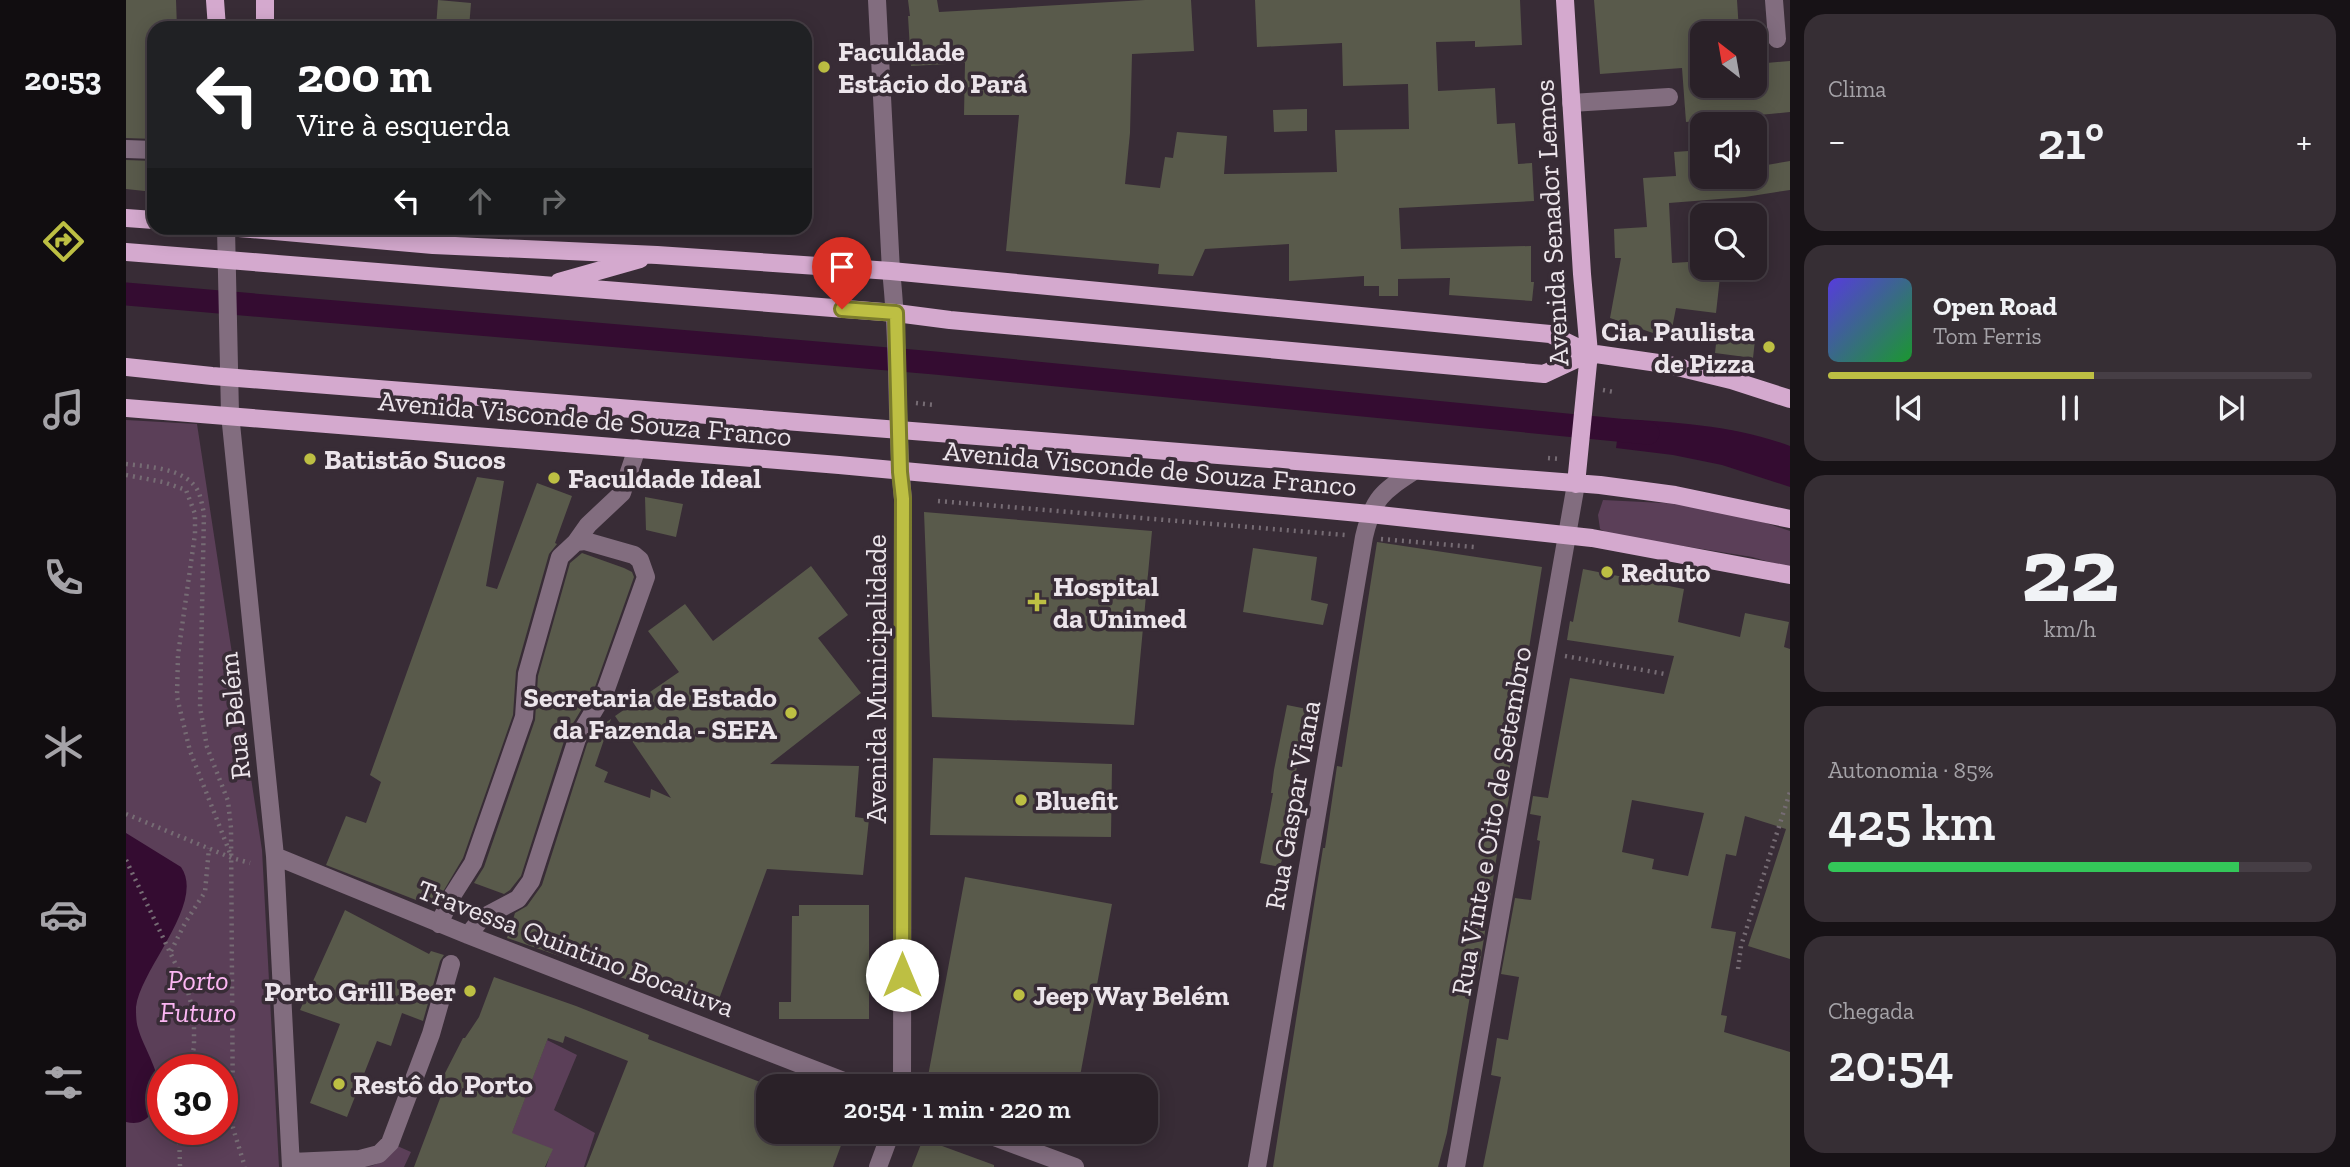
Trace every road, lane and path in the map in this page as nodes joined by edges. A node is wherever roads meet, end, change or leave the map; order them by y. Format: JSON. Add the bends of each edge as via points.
{"nodes":[{"id":1,"x":215,"y":0,"type":"edge"},
{"id":2,"x":265,"y":0,"type":"edge"},
{"id":3,"x":877,"y":0,"type":"edge"},
{"id":4,"x":1565,"y":0,"type":"edge"},
{"id":5,"x":1774,"y":0,"type":"edge"},
{"id":6,"x":216,"y":21,"type":"edge"},
{"id":7,"x":265,"y":21,"type":"edge"},
{"id":8,"x":1777,"y":39,"type":"dead end"},
{"id":9,"x":1669,"y":97,"type":"dead end"},
{"id":10,"x":1571,"y":103,"type":"junction"},
{"id":11,"x":126,"y":149,"type":"edge"},
{"id":12,"x":147,"y":150,"type":"edge"},
{"id":13,"x":126,"y":218,"type":"edge"},
{"id":14,"x":147,"y":220,"type":"edge"},
{"id":15,"x":226,"y":235,"type":"edge"},
{"id":16,"x":351,"y":235,"type":"edge"},
{"id":17,"x":126,"y":252,"type":"edge"},
{"id":18,"x":657,"y":255,"type":"junction"},
{"id":19,"x":228,"y":260,"type":"junction"},
{"id":20,"x":891,"y":271,"type":"junction"},
{"id":21,"x":545,"y":286,"type":"junction"},
{"id":22,"x":896,"y":322,"type":"junction"},
{"id":23,"x":1589,"y":353,"type":"junction"},
{"id":24,"x":126,"y":367,"type":"edge"},
{"id":25,"x":228,"y":377,"type":"junction"},
{"id":26,"x":1790,"y":399,"type":"edge"},
{"id":27,"x":126,"y":408,"type":"edge"},
{"id":28,"x":230,"y":414,"type":"junction"},
{"id":29,"x":898,"y":430,"type":"junction"},
{"id":30,"x":637,"y":448,"type":"junction"},
{"id":31,"x":126,"y":464,"type":"edge"},
{"id":32,"x":1414,"y":471,"type":"junction"},
{"id":33,"x":900,"y":472,"type":"junction"},
{"id":34,"x":126,"y":475,"type":"edge"},
{"id":35,"x":1576,"y":484,"type":"junction"},
{"id":36,"x":1370,"y":514,"type":"junction"},
{"id":37,"x":1790,"y":519,"type":"edge"},
{"id":38,"x":1567,"y":535,"type":"junction"},
{"id":39,"x":576,"y":542,"type":"junction"},
{"id":40,"x":1790,"y":575,"type":"edge"},
{"id":41,"x":1547,"y":653,"type":"junction"},
{"id":42,"x":1665,"y":674,"type":"dead end"},
{"id":43,"x":1790,"y":792,"type":"edge"},
{"id":44,"x":126,"y":814,"type":"edge"},
{"id":45,"x":209,"y":848,"type":"junction"},
{"id":46,"x":275,"y":856,"type":"junction"},
{"id":47,"x":232,"y":858,"type":"junction"},
{"id":48,"x":126,"y":860,"type":"edge"},
{"id":49,"x":250,"y":863,"type":"dead end"},
{"id":50,"x":439,"y":924,"type":"junction"},
{"id":51,"x":468,"y":935,"type":"junction"},
{"id":52,"x":171,"y":952,"type":"junction"},
{"id":53,"x":451,"y":964,"type":"dead end"},
{"id":54,"x":1738,"y":969,"type":"dead end"},
{"id":55,"x":192,"y":1054,"type":"edge"},
{"id":56,"x":826,"y":1074,"type":"edge"},
{"id":57,"x":902,"y":1074,"type":"edge"},
{"id":58,"x":887,"y":1144,"type":"edge"},
{"id":59,"x":1013,"y":1144,"type":"edge"},
{"id":60,"x":179,"y":1145,"type":"edge"},
{"id":61,"x":291,"y":1164,"type":"edge"},
{"id":62,"x":180,"y":1167,"type":"edge"},
{"id":63,"x":244,"y":1167,"type":"edge"},
{"id":64,"x":878,"y":1167,"type":"edge"},
{"id":65,"x":1075,"y":1167,"type":"edge"},
{"id":66,"x":1257,"y":1167,"type":"edge"},
{"id":67,"x":1456,"y":1167,"type":"edge"}],
"edges":[{"from":1,"to":6,"type":"main road"},
{"from":2,"to":7,"type":"main road"},
{"from":3,"to":20,"type":"street","name":"Avenida Municipalidade"},
{"from":4,"to":10,"type":"main road","name":"Avenida Senador Lemos"},
{"from":5,"to":8,"type":"street"},
{"from":9,"to":10,"type":"street"},
{"from":10,"to":23,"type":"main road","name":"Avenida Senador Lemos"},
{"from":11,"to":12,"type":"street"},
{"from":13,"to":14,"type":"main road"},
{"from":15,"to":19,"type":"street","name":"Rua Belém"},
{"from":16,"to":18,"type":"main road","via":[[433,244]]},
{"from":17,"to":19,"type":"main road"},
{"from":18,"to":20,"type":"main road"},
{"from":18,"to":21,"type":"main road"},
{"from":19,"to":21,"type":"main road"},
{"from":19,"to":25,"type":"street","name":"Rua Belém"},
{"from":20,"to":22,"type":"street","name":"Avenida Municipalidade"},
{"from":20,"to":23,"type":"main road","via":[[1550,334]]},
{"from":21,"to":22,"type":"main road"},
{"from":22,"to":23,"type":"main road","via":[[950,320],[1544,374]]},
{"from":22,"to":29,"type":"street","name":"Avenida Municipalidade"},
{"from":23,"to":26,"type":"main road","via":[[1665,364]]},
{"from":23,"to":35,"type":"main road","name":"Avenida Senador Lemos"},
{"from":24,"to":25,"type":"main road","name":"Avenida Visconde de Souza Franco"},
{"from":25,"to":28,"type":"street","name":"Rua Belém"},
{"from":25,"to":29,"type":"main road","name":"Avenida Visconde de Souza Franco"},
{"from":27,"to":28,"type":"main road","name":"Avenida Visconde de Souza Franco"},
{"from":28,"to":30,"type":"main road","name":"Avenida Visconde de Souza Franco"},
{"from":28,"to":46,"type":"street","name":"Rua Belém"},
{"from":29,"to":32,"type":"main road","name":"Avenida Visconde de Souza Franco"},
{"from":29,"to":33,"type":"street","name":"Avenida Municipalidade"},
{"from":30,"to":33,"type":"main road","name":"Avenida Visconde de Souza Franco"},
{"from":30,"to":39,"type":"street","via":[[622,493]]},
{"from":31,"to":47,"type":"path","via":[[172,472],[192,482],[199,492],[204,513],[200,707],[207,747],[228,801]]},
{"from":32,"to":35,"type":"main road","name":"Avenida Visconde de Souza Franco"},
{"from":32,"to":36,"type":"street","name":"Rua Gaspar Viana","via":[[1384,491]]},
{"from":33,"to":36,"type":"main road","name":"Avenida Visconde de Souza Franco"},
{"from":33,"to":57,"type":"street","name":"Avenida Municipalidade"},
{"from":34,"to":47,"type":"path","via":[[186,490],[193,504],[195,534],[178,655],[177,697],[190,751]]},
{"from":35,"to":37,"type":"main road","name":"Avenida Visconde de Souza Franco","via":[[1675,495]]},
{"from":35,"to":38,"type":"street","name":"Rua Vinte e Oito de Setembro"},
{"from":36,"to":38,"type":"main road","name":"Avenida Visconde de Souza Franco"},
{"from":36,"to":66,"type":"street","name":"Rua Gaspar Viana"},
{"from":38,"to":40,"type":"main road","name":"Avenida Visconde de Souza Franco"},
{"from":38,"to":41,"type":"street","name":"Rua Vinte e Oito de Setembro"},
{"from":39,"to":50,"type":"street","via":[[560,557],[527,674],[524,717],[473,863]]},
{"from":39,"to":51,"type":"street","via":[[634,555],[646,577],[605,692],[577,739],[531,881],[518,899],[482,918]]},
{"from":41,"to":42,"type":"path"},
{"from":41,"to":67,"type":"street","name":"Rua Vinte e Oito de Setembro"},
{"from":43,"to":54,"type":"path","via":[[1741,946]]},
{"from":44,"to":45,"type":"path"},
{"from":45,"to":47,"type":"path"},
{"from":45,"to":52,"type":"path","via":[[205,892]]},
{"from":46,"to":50,"type":"street","name":"Travessa Quintino Bocaiuva"},
{"from":46,"to":61,"type":"street","name":"Rua Belém"},
{"from":47,"to":49,"type":"path"},
{"from":47,"to":63,"type":"path","via":[[233,1128]]},
{"from":48,"to":52,"type":"path"},
{"from":50,"to":51,"type":"street","name":"Travessa Quintino Bocaiuva"},
{"from":51,"to":56,"type":"street","name":"Travessa Quintino Bocaiuva"},
{"from":52,"to":55,"type":"path","via":[[194,1015]]},
{"from":53,"to":61,"type":"street","via":[[431,1034],[390,1143],[379,1154],[360,1159]]},
{"from":58,"to":64,"type":"street"},
{"from":59,"to":65,"type":"street"},
{"from":60,"to":62,"type":"path"}]}
